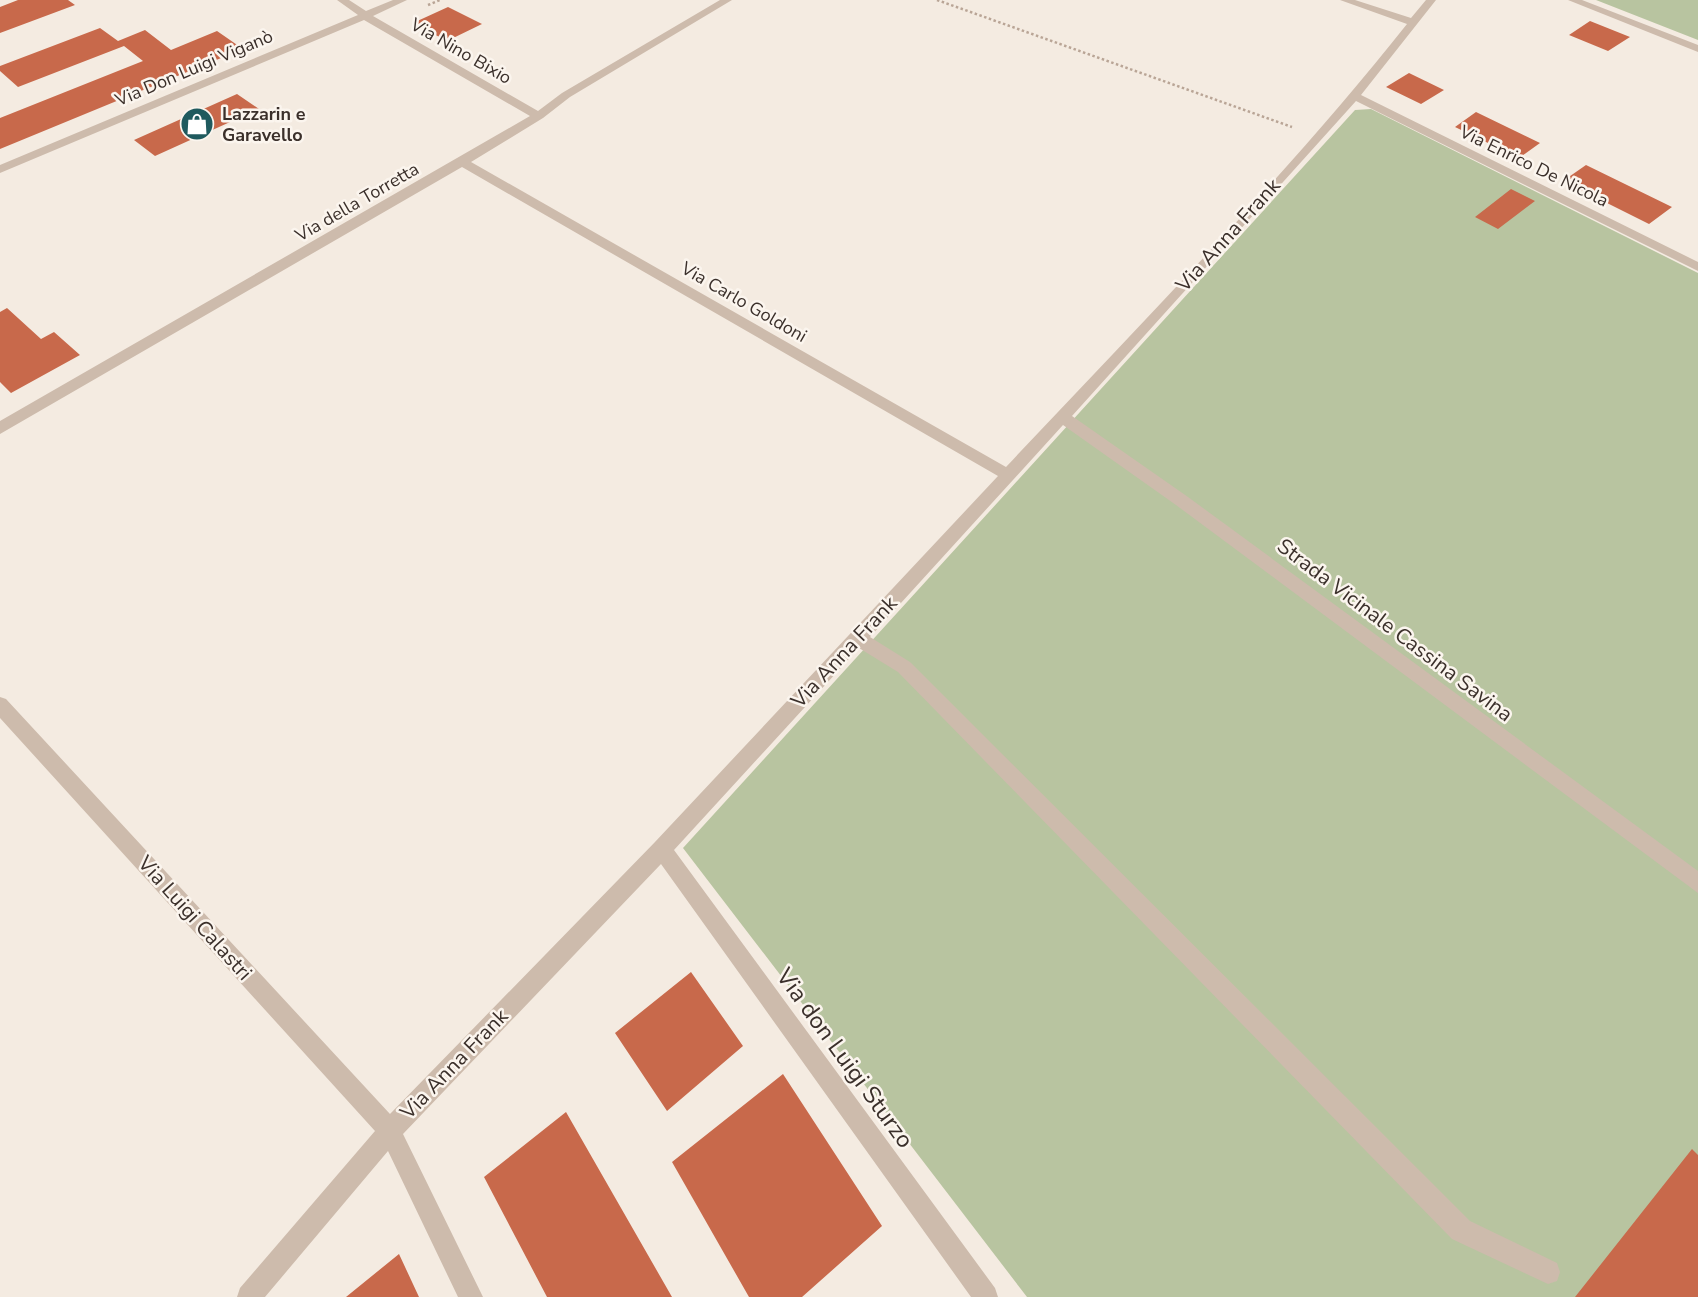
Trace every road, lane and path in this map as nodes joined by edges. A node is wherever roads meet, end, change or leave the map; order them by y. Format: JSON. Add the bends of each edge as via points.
{"nodes":[{"id":1,"x":342,"y":0,"type":"edge"},
{"id":2,"x":402,"y":0,"type":"edge"},
{"id":3,"x":727,"y":0,"type":"edge"},
{"id":4,"x":937,"y":0,"type":"edge"},
{"id":5,"x":1345,"y":0,"type":"edge"},
{"id":6,"x":1431,"y":0,"type":"edge"},
{"id":7,"x":1573,"y":0,"type":"edge"},
{"id":8,"x":367,"y":15,"type":"junction"},
{"id":9,"x":1412,"y":22,"type":"junction"},
{"id":10,"x":1698,"y":49,"type":"edge"},
{"id":11,"x":1354,"y":96,"type":"junction"},
{"id":12,"x":539,"y":116,"type":"junction"},
{"id":13,"x":1317,"y":136,"type":"junction"},
{"id":14,"x":462,"y":162,"type":"junction"},
{"id":15,"x":0,"y":169,"type":"edge"},
{"id":16,"x":1698,"y":267,"type":"edge"},
{"id":17,"x":1062,"y":417,"type":"junction"},
{"id":18,"x":0,"y":428,"type":"edge"},
{"id":19,"x":1007,"y":475,"type":"junction"},
{"id":20,"x":857,"y":638,"type":"junction"},
{"id":21,"x":0,"y":705,"type":"edge"},
{"id":22,"x":662,"y":849,"type":"junction"},
{"id":23,"x":1698,"y":883,"type":"edge"},
{"id":24,"x":390,"y":1131,"type":"junction"},
{"id":25,"x":1548,"y":1272,"type":"dead end"},
{"id":26,"x":249,"y":1297,"type":"edge"},
{"id":27,"x":471,"y":1297,"type":"edge"},
{"id":28,"x":986,"y":1297,"type":"edge"}],
"edges":[{"from":1,"to":8,"type":"street","name":"Via Nino Bixio"},
{"from":2,"to":8,"type":"street","name":"Via Don Luigi Viganò"},
{"from":3,"to":12,"type":"street","name":"Via della Torretta","via":[[566,95]]},
{"from":4,"to":13,"type":"path"},
{"from":5,"to":9,"type":"street"},
{"from":6,"to":9,"type":"street","name":"Via Anna Frank"},
{"from":7,"to":10,"type":"street"},
{"from":8,"to":12,"type":"street","name":"Via Nino Bixio"},
{"from":8,"to":15,"type":"street","name":"Via Don Luigi Viganò"},
{"from":9,"to":11,"type":"street","name":"Via Anna Frank"},
{"from":11,"to":13,"type":"street","name":"Via Anna Frank"},
{"from":11,"to":16,"type":"street","name":"Via Enrico De Nicola"},
{"from":12,"to":14,"type":"street","name":"Via della Torretta"},
{"from":13,"to":17,"type":"street","name":"Via Anna Frank"},
{"from":14,"to":18,"type":"street","name":"Via della Torretta"},
{"from":14,"to":19,"type":"street","name":"Via Carlo Goldoni"},
{"from":17,"to":19,"type":"street","name":"Via Anna Frank"},
{"from":17,"to":23,"type":"street","name":"Strada Vicinale Cassina Savina"},
{"from":19,"to":20,"type":"street","name":"Via Anna Frank"},
{"from":20,"to":22,"type":"street","name":"Via Anna Frank"},
{"from":20,"to":25,"type":"street","via":[[904,667],[1461,1230]]},
{"from":21,"to":24,"type":"street","name":"Via Luigi Calastri"},
{"from":22,"to":24,"type":"street","name":"Via Anna Frank"},
{"from":22,"to":28,"type":"street","name":"Via don Luigi Sturzo"},
{"from":24,"to":26,"type":"street","name":"Via Anna Frank"},
{"from":24,"to":27,"type":"street","name":"Via Luigi Calastri"}]}
